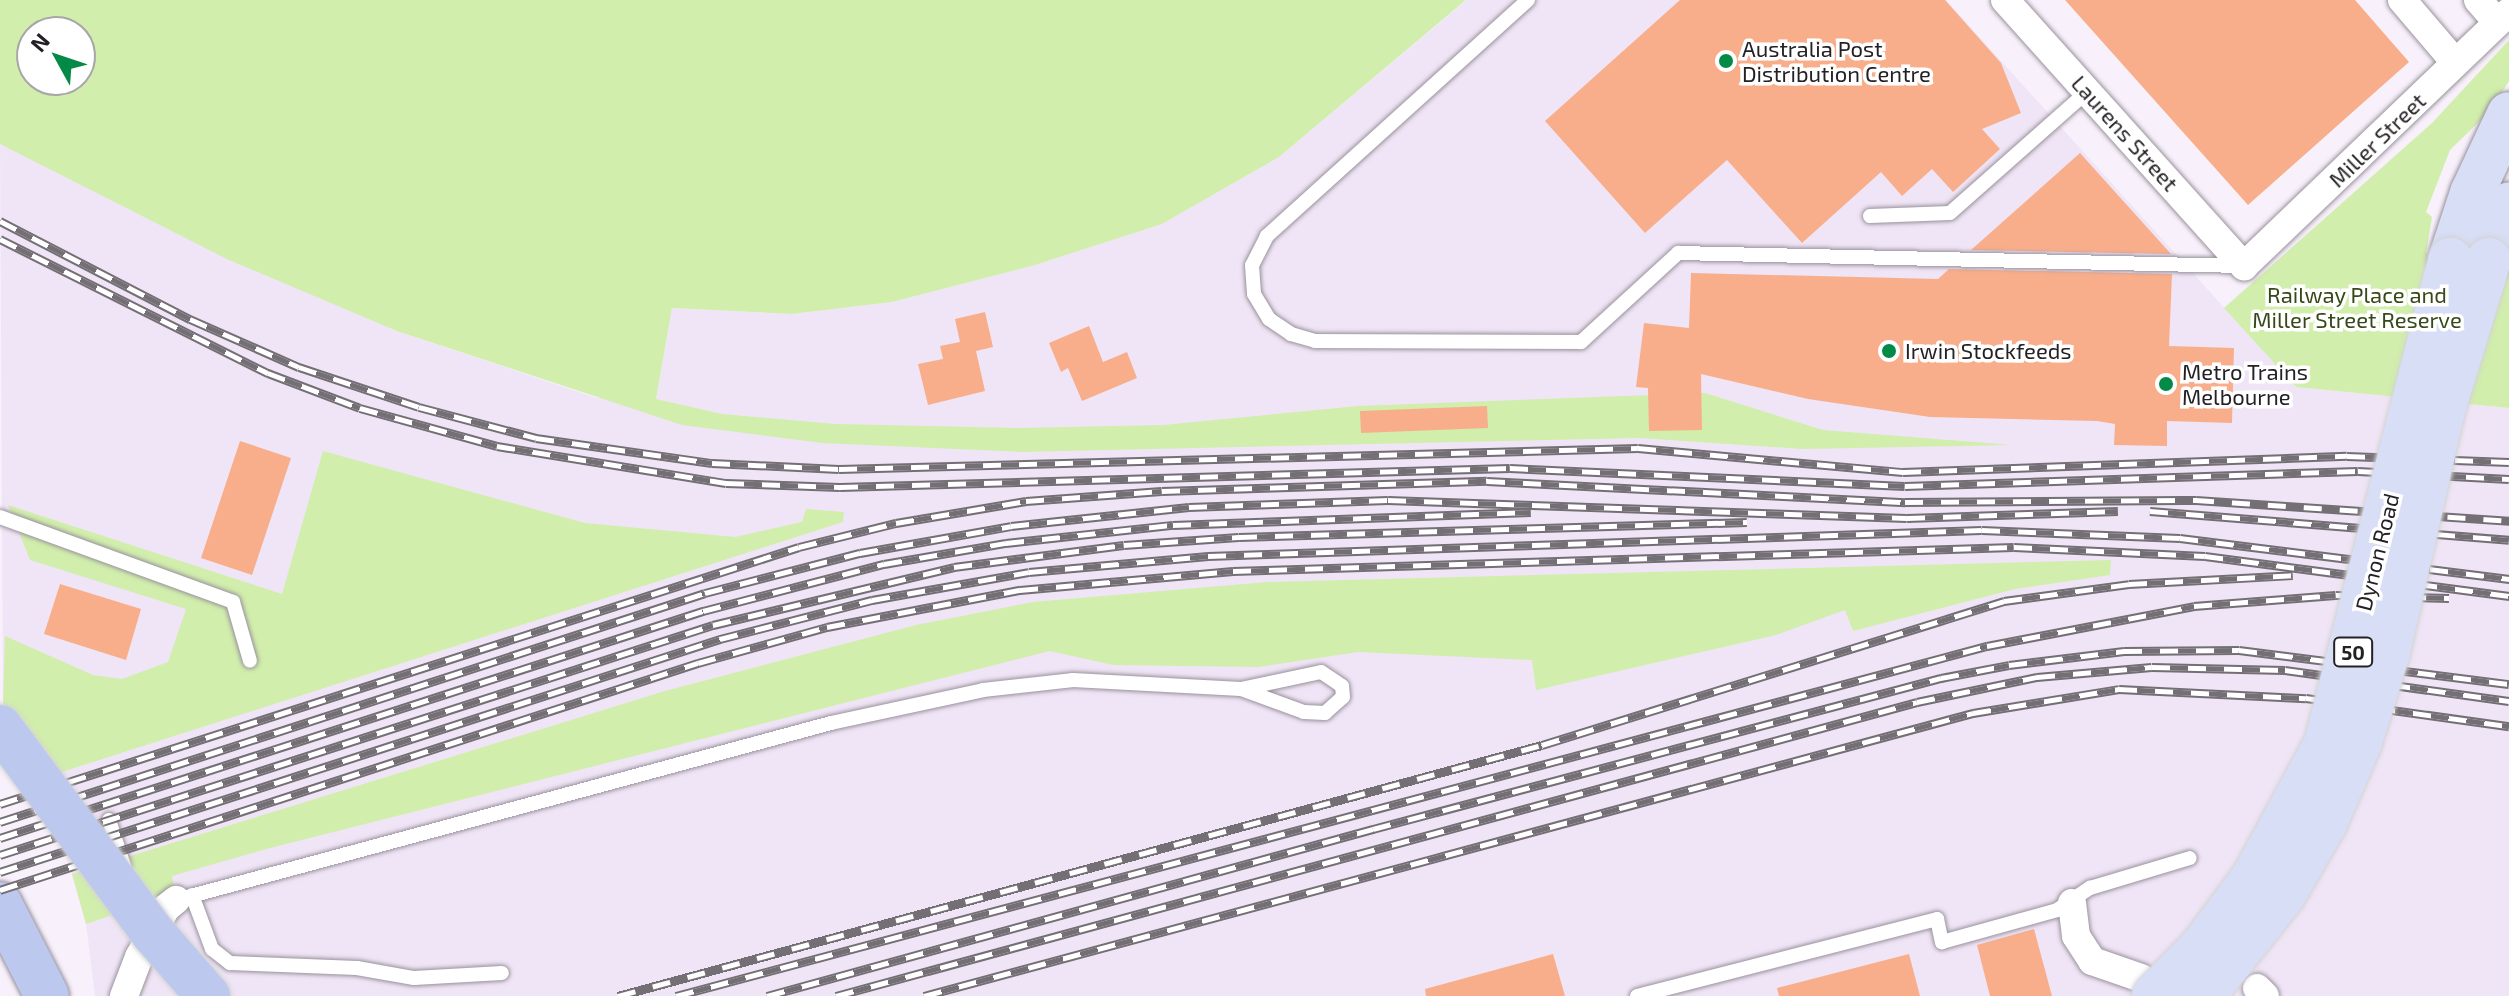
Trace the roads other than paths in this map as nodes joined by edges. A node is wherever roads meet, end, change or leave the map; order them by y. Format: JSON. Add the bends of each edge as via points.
{"nodes":[{"id":1,"x":1528,"y":0,"type":"edge"},
{"id":2,"x":2005,"y":0,"type":"edge"},
{"id":3,"x":2402,"y":0,"type":"edge"},
{"id":4,"x":2478,"y":0,"type":"edge"},
{"id":5,"x":2503,"y":17,"type":"edge"},
{"id":6,"x":2455,"y":62,"type":"junction"},
{"id":7,"x":2087,"y":92,"type":"junction"},
{"id":8,"x":2509,"y":114,"type":"edge"},
{"id":9,"x":2509,"y":205,"type":"edge"},
{"id":10,"x":1870,"y":216,"type":"dead end"},
{"id":11,"x":2470,"y":260,"type":"junction"},
{"id":12,"x":2244,"y":266,"type":"junction"},
{"id":13,"x":0,"y":517,"type":"edge"},
{"id":14,"x":250,"y":661,"type":"dead end"},
{"id":15,"x":1241,"y":689,"type":"junction"},
{"id":16,"x":0,"y":727,"type":"edge"},
{"id":17,"x":109,"y":820,"type":"dead end"},
{"id":18,"x":2325,"y":823,"type":"junction"},
{"id":19,"x":2190,"y":858,"type":"dead end"},
{"id":20,"x":184,"y":897,"type":"junction"},
{"id":21,"x":2072,"y":903,"type":"junction"},
{"id":22,"x":0,"y":904,"type":"edge"},
{"id":23,"x":139,"y":957,"type":"junction"},
{"id":24,"x":502,"y":973,"type":"dead end"},
{"id":25,"x":2155,"y":990,"type":"edge"},
{"id":26,"x":2256,"y":993,"type":"edge"},
{"id":27,"x":47,"y":996,"type":"edge"},
{"id":28,"x":124,"y":996,"type":"edge"},
{"id":29,"x":208,"y":996,"type":"edge"},
{"id":30,"x":1637,"y":996,"type":"edge"},
{"id":31,"x":2203,"y":996,"type":"edge"}],
"edges":[{"from":1,"to":12,"type":"lane","via":[[1267,236],[1252,265],[1254,294],[1269,319],[1315,341],[1581,342],[1678,253]]},
{"from":2,"to":7,"type":"street","name":"Laurens Street"},
{"from":3,"to":6,"type":"street"},
{"from":4,"to":5,"type":"street"},
{"from":5,"to":6,"type":"street","name":"Miller Street"},
{"from":6,"to":12,"type":"street","name":"Miller Street"},
{"from":7,"to":10,"type":"lane","via":[[1950,213]]},
{"from":7,"to":12,"type":"street","name":"Laurens Street"},
{"from":8,"to":11,"type":"main road","name":"Dynon Road","number":"50","via":[[2472,193]]},
{"from":9,"to":11,"type":"main road","name":"Dynon Road","number":"50"},
{"from":11,"to":18,"type":"main road","name":"Dynon Road","number":"50","bridge":true,"via":[[2443,410],[2388,652],[2360,742]]},
{"from":11,"to":25,"type":"main road","name":"Dynon Road","number":"50","bridge":true,"via":[[2326,744],[2267,856],[2202,947]]},
{"from":13,"to":14,"type":"lane","via":[[233,602]]},
{"from":15,"to":15,"type":"lane","via":[[1304,712],[1325,713],[1343,697],[1342,686],[1321,672]]},
{"from":15,"to":20,"type":"lane","via":[[1073,680],[983,690],[831,723]]},
{"from":16,"to":29,"type":"highway","bridge":true,"via":[[153,933]]},
{"from":17,"to":23,"type":"lane","via":[[131,887]]},
{"from":18,"to":26,"type":"main road","bridge":true},
{"from":18,"to":31,"type":"main road","name":"Dynon Road","number":"50","bridge":true,"via":[[2284,894]]},
{"from":19,"to":21,"type":"lane","via":[[2090,888]]},
{"from":20,"to":23,"type":"street","via":[[166,908]]},
{"from":20,"to":24,"type":"lane","via":[[212,949],[230,963],[357,968],[414,978]]},
{"from":21,"to":25,"type":"street","via":[[2076,936],[2092,961]]},
{"from":21,"to":30,"type":"lane","via":[[1942,942],[1937,919]]},
{"from":22,"to":27,"type":"highway"},
{"from":23,"to":28,"type":"street"}]}
